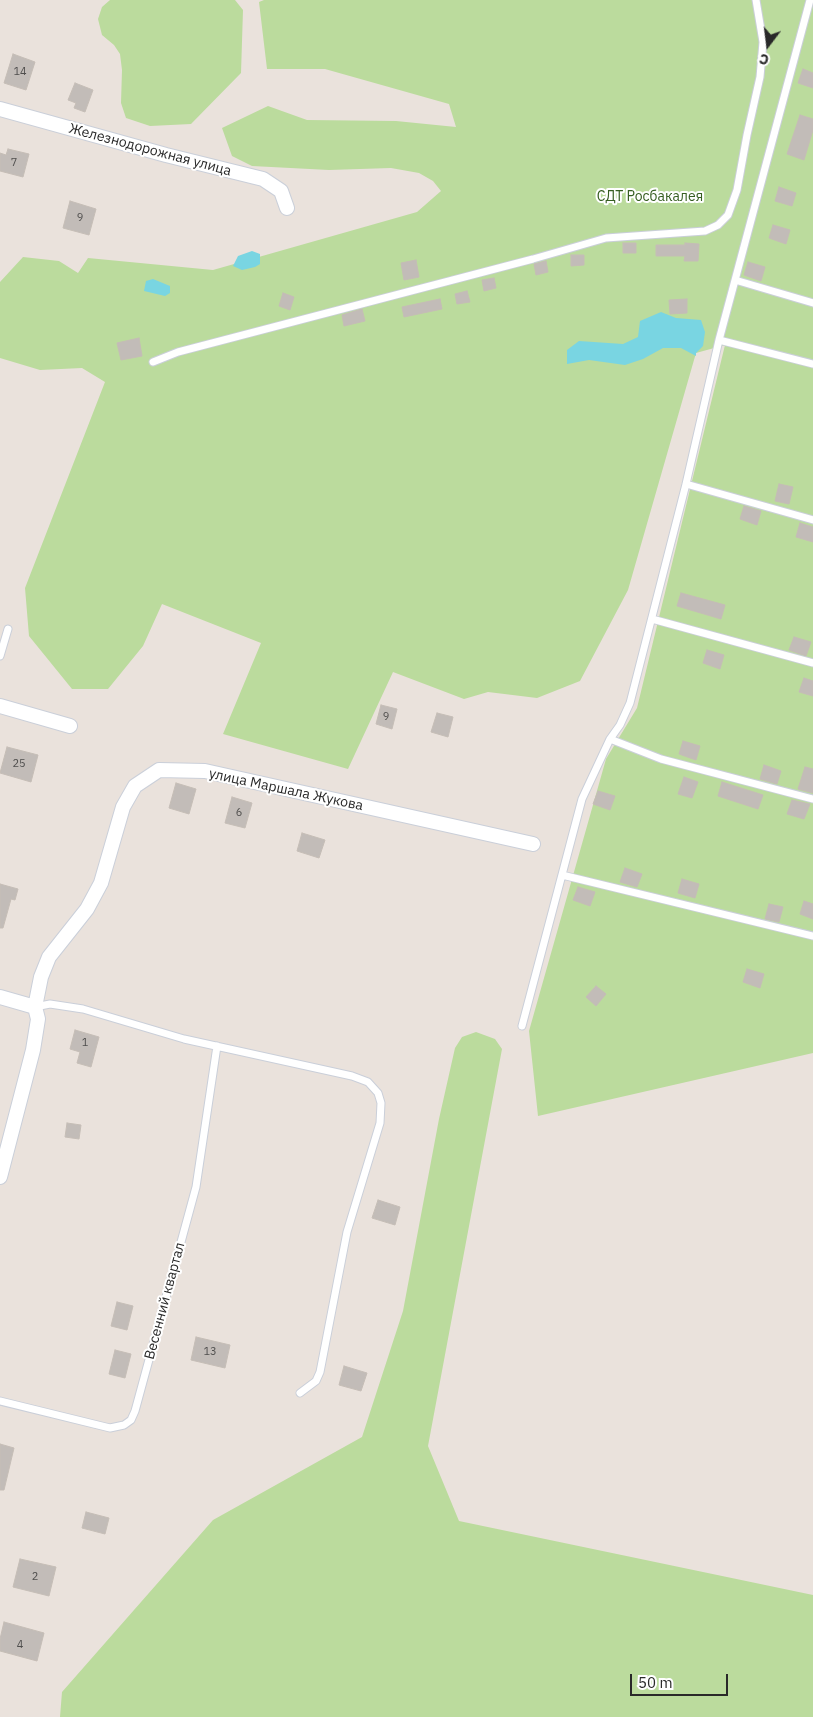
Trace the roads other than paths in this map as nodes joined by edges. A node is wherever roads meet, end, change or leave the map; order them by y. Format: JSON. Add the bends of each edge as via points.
{"nodes":[{"id":1,"x":756,"y":0,"type":"edge"},
{"id":2,"x":810,"y":0,"type":"edge"},
{"id":3,"x":0,"y":109,"type":"edge"},
{"id":4,"x":287,"y":208,"type":"dead end"},
{"id":5,"x":734,"y":280,"type":"junction"},
{"id":6,"x":813,"y":303,"type":"edge"},
{"id":7,"x":719,"y":340,"type":"junction"},
{"id":8,"x":153,"y":362,"type":"dead end"},
{"id":9,"x":813,"y":364,"type":"edge"},
{"id":10,"x":686,"y":484,"type":"junction"},
{"id":11,"x":813,"y":520,"type":"edge"},
{"id":12,"x":652,"y":619,"type":"junction"},
{"id":13,"x":8,"y":629,"type":"dead end"},
{"id":14,"x":0,"y":656,"type":"edge"},
{"id":15,"x":813,"y":663,"type":"edge"},
{"id":16,"x":0,"y":706,"type":"edge"},
{"id":17,"x":70,"y":726,"type":"dead end"},
{"id":18,"x":610,"y":739,"type":"junction"},
{"id":19,"x":813,"y":799,"type":"edge"},
{"id":20,"x":533,"y":844,"type":"dead end"},
{"id":21,"x":562,"y":875,"type":"junction"},
{"id":22,"x":813,"y":936,"type":"edge"},
{"id":23,"x":0,"y":997,"type":"edge"},
{"id":24,"x":35,"y":1007,"type":"junction"},
{"id":25,"x":522,"y":1026,"type":"dead end"},
{"id":26,"x":217,"y":1046,"type":"junction"},
{"id":27,"x":0,"y":1177,"type":"edge"},
{"id":28,"x":300,"y":1393,"type":"dead end"},
{"id":29,"x":0,"y":1401,"type":"edge"}],
"edges":[{"from":1,"to":8,"type":"lane","via":[[762,42],[760,77],[737,190],[728,215],[718,225],[705,231],[606,238],[178,352]]},
{"from":2,"to":5,"type":"lane"},
{"from":3,"to":4,"type":"street","name":"Железнодорожная улица","via":[[263,179],[281,192]]},
{"from":5,"to":6,"type":"lane"},
{"from":5,"to":7,"type":"lane"},
{"from":7,"to":9,"type":"lane"},
{"from":7,"to":10,"type":"lane"},
{"from":10,"to":11,"type":"lane"},
{"from":10,"to":12,"type":"lane"},
{"from":12,"to":15,"type":"lane"},
{"from":12,"to":18,"type":"lane","via":[[630,703]]},
{"from":13,"to":14,"type":"lane"},
{"from":16,"to":17,"type":"street"},
{"from":18,"to":19,"type":"lane","via":[[662,759]]},
{"from":18,"to":21,"type":"lane","via":[[582,799]]},
{"from":20,"to":24,"type":"street","name":"улица Маршала Жукова","via":[[205,772],[159,770],[136,786],[123,806],[101,883],[87,909],[49,957]]},
{"from":21,"to":22,"type":"lane"},
{"from":21,"to":25,"type":"lane"},
{"from":23,"to":24,"type":"street"},
{"from":24,"to":26,"type":"lane","via":[[50,1004],[77,1008]]},
{"from":24,"to":27,"type":"street","name":"улица Маршала Жукова","via":[[38,1019],[33,1050]]},
{"from":26,"to":28,"type":"lane","via":[[352,1076],[368,1082],[378,1092],[381,1104],[380,1122],[347,1232],[320,1372],[316,1381]]},
{"from":26,"to":29,"type":"lane","name":"Весенний квартал","via":[[196,1187],[130,1420],[110,1428]]}]}
